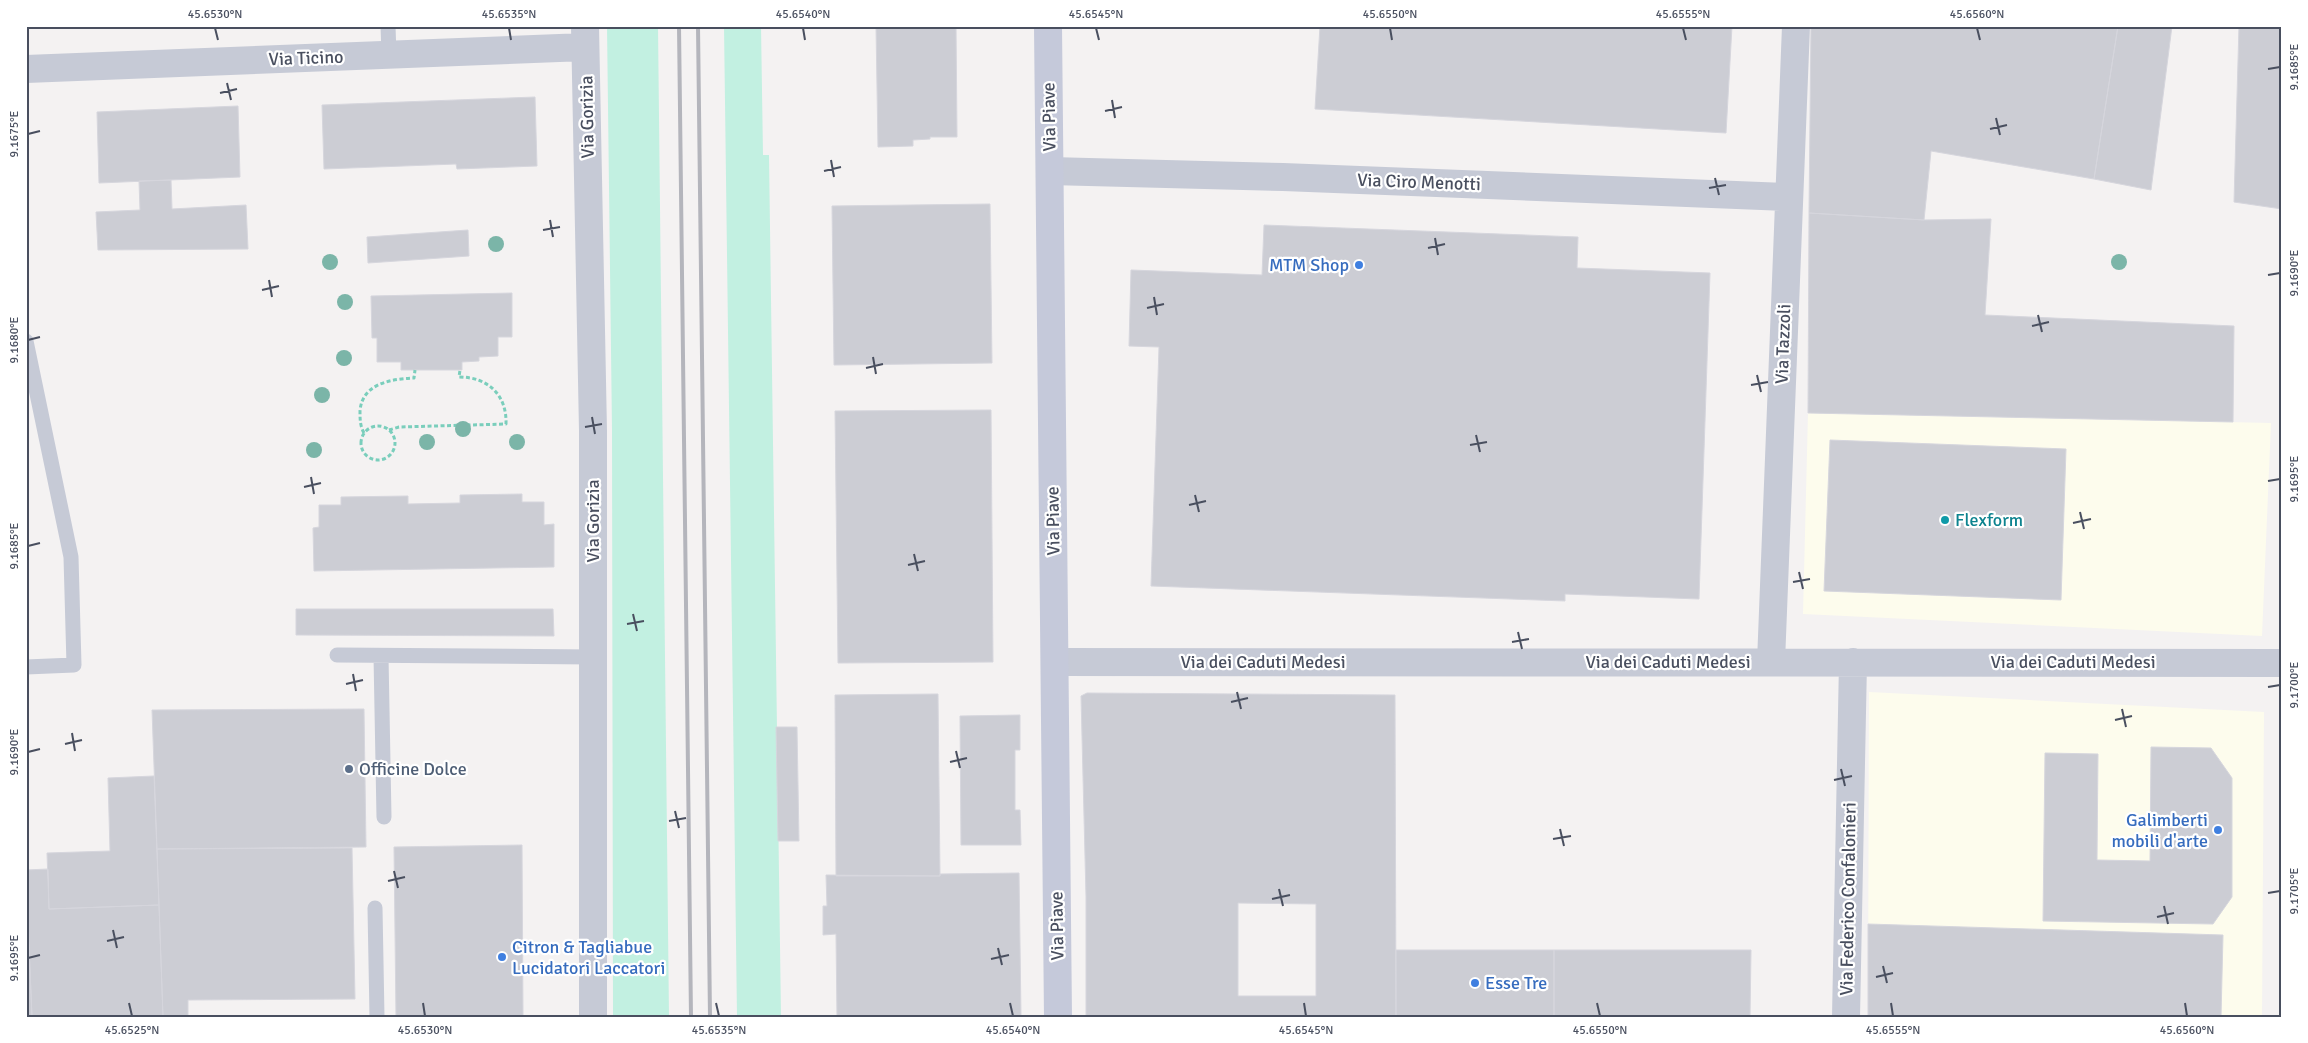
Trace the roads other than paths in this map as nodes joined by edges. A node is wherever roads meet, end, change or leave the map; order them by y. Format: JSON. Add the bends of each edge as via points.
{"nodes":[{"id":1,"x":388,"y":26,"type":"edge"},
{"id":2,"x":1048,"y":26,"type":"edge"},
{"id":3,"x":1796,"y":26,"type":"edge"},
{"id":4,"x":585,"y":36,"type":"edge"},
{"id":5,"x":389,"y":55,"type":"junction"},
{"id":6,"x":26,"y":69,"type":"edge"},
{"id":7,"x":1050,"y":171,"type":"junction"},
{"id":8,"x":1789,"y":197,"type":"junction"},
{"id":9,"x":26,"y":341,"type":"edge"},
{"id":10,"x":337,"y":655,"type":"dead end"},
{"id":11,"x":381,"y":656,"type":"junction"},
{"id":12,"x":593,"y":657,"type":"junction"},
{"id":13,"x":1055,"y":662,"type":"junction"},
{"id":14,"x":1771,"y":662,"type":"junction"},
{"id":15,"x":1853,"y":662,"type":"junction"},
{"id":16,"x":2282,"y":663,"type":"edge"},
{"id":17,"x":26,"y":667,"type":"edge"},
{"id":18,"x":384,"y":817,"type":"dead end"},
{"id":19,"x":375,"y":908,"type":"dead end"},
{"id":20,"x":377,"y":1017,"type":"edge"},
{"id":21,"x":594,"y":1017,"type":"edge"},
{"id":22,"x":1058,"y":1017,"type":"edge"},
{"id":23,"x":1846,"y":1017,"type":"edge"}],
"edges":[{"from":1,"to":5,"type":"lane"},
{"from":2,"to":7,"type":"street","name":"Via Piave"},
{"from":3,"to":8,"type":"street","name":"Via Tazzoli"},
{"from":4,"to":5,"type":"street","name":"Via Ticino"},
{"from":4,"to":12,"type":"street","name":"Via Gorizia","via":[[593,421]]},
{"from":5,"to":6,"type":"street","name":"Via Ticino"},
{"from":7,"to":8,"type":"street","name":"Via Ciro Menotti"},
{"from":7,"to":13,"type":"street","name":"Via Piave"},
{"from":8,"to":14,"type":"street","name":"Via Tazzoli"},
{"from":9,"to":17,"type":"lane","via":[[71,557],[74,665]]},
{"from":10,"to":11,"type":"lane"},
{"from":11,"to":12,"type":"lane"},
{"from":11,"to":18,"type":"lane"},
{"from":12,"to":21,"type":"street","name":"Via Gorizia"},
{"from":13,"to":14,"type":"street","name":"Via dei Caduti Medesi"},
{"from":13,"to":22,"type":"street","name":"Via Piave"},
{"from":14,"to":15,"type":"street","name":"Via dei Caduti Medesi"},
{"from":15,"to":16,"type":"street","name":"Via dei Caduti Medesi"},
{"from":15,"to":23,"type":"street","name":"Via Federico Confalonieri"},
{"from":19,"to":20,"type":"lane"}]}
